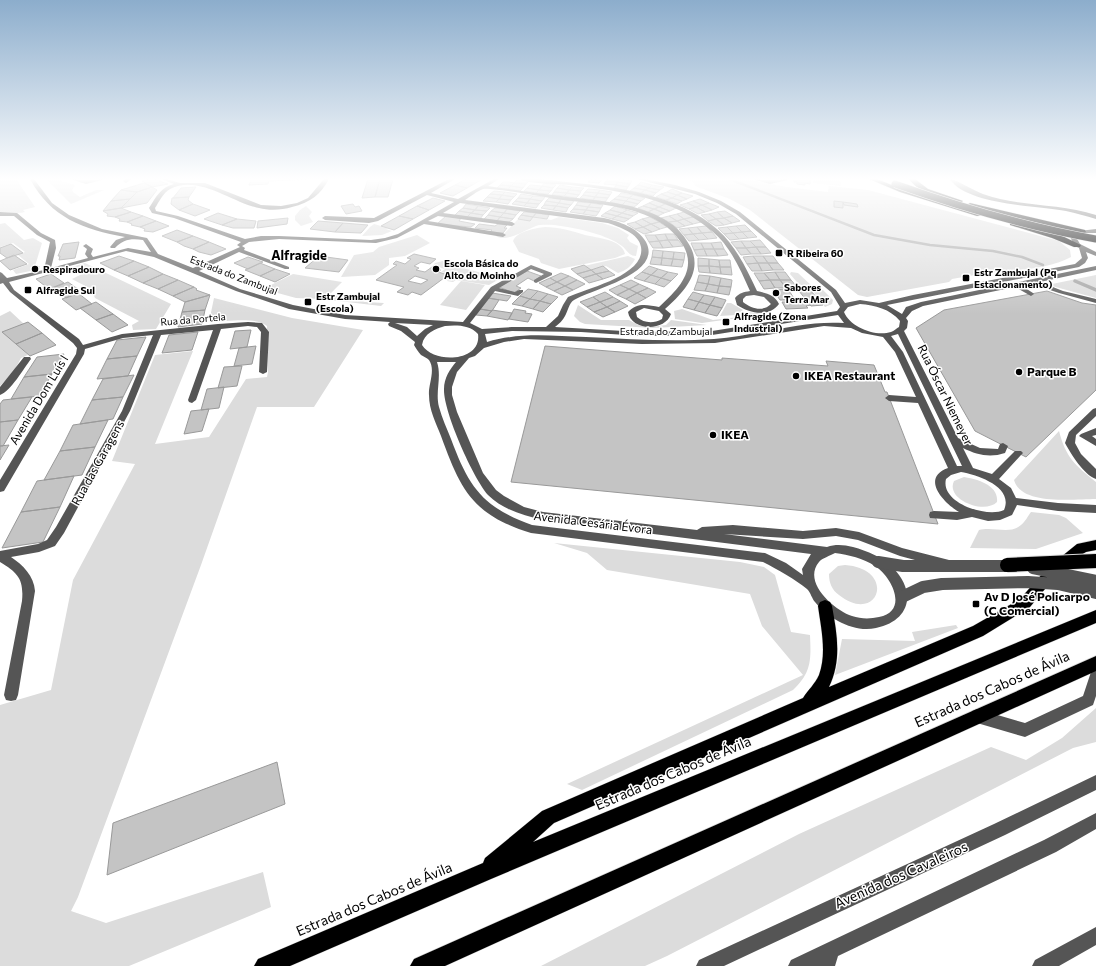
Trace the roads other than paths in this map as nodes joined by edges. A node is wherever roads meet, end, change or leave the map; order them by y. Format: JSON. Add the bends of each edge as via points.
{"nodes":[{"id":1,"x":27,"y":224,"type":"edge"},
{"id":2,"x":82,"y":224,"type":"edge"},
{"id":3,"x":192,"y":224,"type":"edge"},
{"id":4,"x":418,"y":224,"type":"edge"},
{"id":5,"x":435,"y":224,"type":"edge"},
{"id":6,"x":476,"y":224,"type":"edge"},
{"id":7,"x":615,"y":224,"type":"edge"},
{"id":8,"x":667,"y":224,"type":"edge"},
{"id":9,"x":707,"y":224,"type":"edge"},
{"id":10,"x":752,"y":224,"type":"edge"},
{"id":11,"x":1013,"y":224,"type":"edge"},
{"id":12,"x":1030,"y":224,"type":"edge"},
{"id":13,"x":1059,"y":224,"type":"edge"},
{"id":14,"x":471,"y":230,"type":"junction"},
{"id":15,"x":100,"y":231,"type":"junction"},
{"id":16,"x":1091,"y":231,"type":"edge"},
{"id":17,"x":503,"y":234,"type":"dead end"},
{"id":18,"x":139,"y":237,"type":"junction"},
{"id":19,"x":1096,"y":239,"type":"edge"},
{"id":20,"x":146,"y":241,"type":"junction"},
{"id":21,"x":255,"y":244,"type":"junction"},
{"id":22,"x":86,"y":246,"type":"dead end"},
{"id":23,"x":113,"y":246,"type":"junction"},
{"id":24,"x":242,"y":246,"type":"junction"},
{"id":25,"x":1079,"y":246,"type":"junction"},
{"id":26,"x":126,"y":250,"type":"junction"},
{"id":27,"x":1096,"y":254,"type":"edge"},
{"id":28,"x":156,"y":255,"type":"junction"},
{"id":29,"x":91,"y":258,"type":"junction"},
{"id":30,"x":287,"y":268,"type":"dead end"},
{"id":31,"x":1096,"y":268,"type":"edge"},
{"id":32,"x":48,"y":271,"type":"junction"},
{"id":33,"x":193,"y":271,"type":"junction"},
{"id":34,"x":0,"y":274,"type":"edge"},
{"id":35,"x":3,"y":281,"type":"edge"},
{"id":36,"x":536,"y":281,"type":"dead end"},
{"id":37,"x":1032,"y":282,"type":"junction"},
{"id":38,"x":1016,"y":285,"type":"junction"},
{"id":39,"x":493,"y":288,"type":"junction"},
{"id":40,"x":834,"y":291,"type":"junction"},
{"id":41,"x":754,"y":293,"type":"dead end"},
{"id":42,"x":1031,"y":294,"type":"dead end"},
{"id":43,"x":1096,"y":301,"type":"edge"},
{"id":44,"x":511,"y":302,"type":"dead end"},
{"id":45,"x":869,"y":303,"type":"junction"},
{"id":46,"x":879,"y":305,"type":"junction"},
{"id":47,"x":661,"y":309,"type":"dead end"},
{"id":48,"x":841,"y":310,"type":"junction"},
{"id":49,"x":902,"y":318,"type":"junction"},
{"id":50,"x":376,"y":320,"type":"junction"},
{"id":51,"x":444,"y":324,"type":"junction"},
{"id":52,"x":465,"y":325,"type":"junction"},
{"id":53,"x":218,"y":326,"type":"junction"},
{"id":54,"x":850,"y":326,"type":"junction"},
{"id":55,"x":547,"y":330,"type":"junction"},
{"id":56,"x":900,"y":331,"type":"junction"},
{"id":57,"x":158,"y":332,"type":"junction"},
{"id":58,"x":480,"y":332,"type":"junction"},
{"id":59,"x":886,"y":335,"type":"junction"},
{"id":60,"x":418,"y":341,"type":"junction"},
{"id":61,"x":482,"y":346,"type":"junction"},
{"id":62,"x":81,"y":348,"type":"junction"},
{"id":63,"x":466,"y":357,"type":"junction"},
{"id":64,"x":432,"y":358,"type":"junction"},
{"id":65,"x":27,"y":359,"type":"dead end"},
{"id":66,"x":263,"y":372,"type":"dead end"},
{"id":67,"x":0,"y":392,"type":"edge"},
{"id":68,"x":889,"y":398,"type":"dead end"},
{"id":69,"x":192,"y":400,"type":"dead end"},
{"id":70,"x":922,"y":400,"type":"junction"},
{"id":71,"x":1096,"y":411,"type":"edge"},
{"id":72,"x":1096,"y":431,"type":"edge"},
{"id":73,"x":954,"y":440,"type":"junction"},
{"id":74,"x":1096,"y":444,"type":"edge"},
{"id":75,"x":1004,"y":446,"type":"dead end"},
{"id":76,"x":1018,"y":453,"type":"dead end"},
{"id":77,"x":954,"y":470,"type":"junction"},
{"id":78,"x":969,"y":470,"type":"junction"},
{"id":79,"x":1096,"y":475,"type":"edge"},
{"id":80,"x":993,"y":479,"type":"junction"},
{"id":81,"x":0,"y":488,"type":"edge"},
{"id":82,"x":1013,"y":501,"type":"junction"},
{"id":83,"x":1096,"y":509,"type":"edge"},
{"id":84,"x":972,"y":513,"type":"junction"},
{"id":85,"x":934,"y":515,"type":"dead end"},
{"id":86,"x":682,"y":532,"type":"junction"},
{"id":87,"x":1096,"y":545,"type":"edge"},
{"id":88,"x":824,"y":552,"type":"junction"},
{"id":89,"x":0,"y":556,"type":"edge"},
{"id":90,"x":1096,"y":561,"type":"edge"},
{"id":91,"x":878,"y":562,"type":"junction"},
{"id":92,"x":951,"y":564,"type":"junction"},
{"id":93,"x":1007,"y":565,"type":"junction"},
{"id":94,"x":1096,"y":582,"type":"edge"},
{"id":95,"x":809,"y":585,"type":"junction"},
{"id":96,"x":1096,"y":592,"type":"edge"},
{"id":97,"x":902,"y":597,"type":"junction"},
{"id":98,"x":825,"y":606,"type":"junction"},
{"id":99,"x":1096,"y":616,"type":"edge"},
{"id":100,"x":1096,"y":663,"type":"edge"},
{"id":101,"x":1096,"y":676,"type":"edge"},
{"id":102,"x":11,"y":695,"type":"dead end"},
{"id":103,"x":808,"y":704,"type":"junction"},
{"id":104,"x":977,"y":716,"type":"junction"},
{"id":105,"x":1096,"y":782,"type":"edge"},
{"id":106,"x":1096,"y":821,"type":"edge"},
{"id":107,"x":484,"y":872,"type":"junction"},
{"id":108,"x":1096,"y":936,"type":"edge"},
{"id":109,"x":829,"y":958,"type":"edge"},
{"id":110,"x":265,"y":966,"type":"edge"},
{"id":111,"x":421,"y":966,"type":"edge"},
{"id":112,"x":705,"y":966,"type":"edge"},
{"id":113,"x":797,"y":966,"type":"edge"},
{"id":114,"x":1040,"y":966,"type":"edge"}],
"edges":[{"from":1,"to":32,"type":"street","via":[[53,241]]},
{"from":2,"to":15,"type":"street","name":"Estrada do Zambujal"},
{"from":3,"to":24,"type":"street"},
{"from":4,"to":21,"type":"street","via":[[396,237],[380,241],[289,238]]},
{"from":5,"to":14,"type":"street"},
{"from":6,"to":14,"type":"street"},
{"from":7,"to":55,"type":"street","via":[[626,228],[642,240],[646,248],[643,263],[630,274],[582,292],[569,300],[561,317]]},
{"from":8,"to":47,"type":"street","via":[[684,240],[689,250],[691,266],[683,288]]},
{"from":9,"to":41,"type":"street","via":[[723,240],[742,268]]},
{"from":10,"to":40,"type":"street"},
{"from":11,"to":25,"type":"highway"},
{"from":12,"to":19,"type":"highway","bridge":true},
{"from":13,"to":16,"type":"highway"},
{"from":14,"to":17,"type":"street"},
{"from":15,"to":18,"type":"street","name":"Estrada do Zambujal"},
{"from":15,"to":23,"type":"street","name":"Estrada do Zambujal"},
{"from":16,"to":25,"type":"street","via":[[1073,237]]},
{"from":18,"to":20,"type":"street","name":"Estrada do Zambujal"},
{"from":18,"to":23,"type":"street","via":[[122,240]]},
{"from":20,"to":26,"type":"street","via":[[141,246]]},
{"from":20,"to":28,"type":"street","name":"Estrada do Zambujal"},
{"from":21,"to":24,"type":"street"},
{"from":21,"to":24,"type":"street"},
{"from":22,"to":29,"type":"street","via":[[90,249],[88,254]]},
{"from":23,"to":26,"type":"street","name":"Estrada do Zambujal","via":[[116,250]]},
{"from":23,"to":29,"type":"street"},
{"from":24,"to":30,"type":"street"},
{"from":24,"to":33,"type":"street"},
{"from":25,"to":27,"type":"street"},
{"from":25,"to":46,"type":"street","via":[[1085,258],[1077,266]]},
{"from":26,"to":28,"type":"street","name":"Estrada do Zambujal"},
{"from":26,"to":29,"type":"street"},
{"from":28,"to":33,"type":"street","name":"Estrada do Zambujal"},
{"from":29,"to":32,"type":"street"},
{"from":31,"to":37,"type":"street"},
{"from":32,"to":35,"type":"street"},
{"from":33,"to":50,"type":"street","name":"Estrada do Zambujal","via":[[243,292],[292,307]]},
{"from":34,"to":35,"type":"street","name":"Avenida Dom Luís I"},
{"from":35,"to":62,"type":"street","name":"Avenida Dom Luís I","via":[[12,291],[76,341]]},
{"from":36,"to":39,"type":"street","via":[[550,274],[531,267]]},
{"from":37,"to":38,"type":"street"},
{"from":37,"to":43,"type":"street"},
{"from":38,"to":42,"type":"street"},
{"from":38,"to":49,"type":"street","via":[[920,304],[909,309]]},
{"from":39,"to":44,"type":"street","via":[[518,293]]},
{"from":39,"to":52,"type":"street"},
{"from":40,"to":45,"type":"street"},
{"from":40,"to":48,"type":"street"},
{"from":45,"to":46,"type":"street"},
{"from":45,"to":48,"type":"street","name":"Estrada do Zambujal","via":[[853,303]]},
{"from":46,"to":49,"type":"street","via":[[896,312]]},
{"from":48,"to":54,"type":"street","via":[[842,320]]},
{"from":48,"to":55,"type":"street","name":"Estrada do Zambujal","via":[[712,333],[641,334]]},
{"from":49,"to":56,"type":"street","via":[[904,325]]},
{"from":50,"to":51,"type":"street","name":"Estrada do Zambujal"},
{"from":50,"to":60,"type":"street","name":"Estrada do Zambujal","via":[[404,329]]},
{"from":51,"to":52,"type":"street","name":"Estrada do Zambujal"},
{"from":51,"to":60,"type":"street","via":[[427,331]]},
{"from":52,"to":58,"type":"street"},
{"from":53,"to":57,"type":"street","name":"Rua da Portela"},
{"from":53,"to":66,"type":"street","name":"Rua da Portela","via":[[259,325],[265,332]]},
{"from":53,"to":69,"type":"street"},
{"from":54,"to":59,"type":"street","via":[[867,333]]},
{"from":54,"to":61,"type":"street","name":"Estrada do Zambujal","via":[[824,324],[715,341],[642,342],[524,337]]},
{"from":55,"to":58,"type":"street","name":"Estrada do Zambujal","via":[[512,329]]},
{"from":56,"to":59,"type":"street"},
{"from":56,"to":73,"type":"street","name":"Rua Óscar Niemeyer"},
{"from":57,"to":62,"type":"street","name":"Rua da Portela","via":[[122,336]]},
{"from":57,"to":89,"type":"street","name":"Rua das Garagens","via":[[126,411],[51,543],[40,548]]},
{"from":58,"to":61,"type":"street","via":[[484,341]]},
{"from":59,"to":70,"type":"street","name":"Rua Óscar Niemeyer","via":[[899,352]]},
{"from":60,"to":64,"type":"street","name":"Estrada do Zambujal","via":[[422,353]]},
{"from":61,"to":63,"type":"street","name":"Estrada do Zambujal"},
{"from":62,"to":81,"type":"street","name":"Avenida Dom Luís I","via":[[80,354]]},
{"from":63,"to":64,"type":"street","via":[[449,360]]},
{"from":63,"to":86,"type":"street","name":"Avenida Cesária Évora","via":[[452,371],[447,388],[450,408],[480,475],[488,488],[502,500],[537,514]]},
{"from":64,"to":95,"type":"street","name":"Avenida Cesária Évora","via":[[436,370],[434,402],[466,486],[482,505],[493,513],[516,525],[531,529],[765,558],[782,566]]},
{"from":65,"to":67,"type":"street"},
{"from":68,"to":70,"type":"street"},
{"from":70,"to":77,"type":"street","name":"Rua Óscar Niemeyer"},
{"from":71,"to":79,"type":"street","via":[[1072,434],[1070,443],[1084,465]]},
{"from":72,"to":74,"type":"street","via":[[1084,436]]},
{"from":73,"to":75,"type":"street","via":[[979,452],[995,454],[1002,451]]},
{"from":73,"to":78,"type":"street","name":"Rua Óscar Niemeyer"},
{"from":76,"to":80,"type":"street"},
{"from":77,"to":78,"type":"street"},
{"from":77,"to":84,"type":"street","via":[[942,476],[941,488],[952,502]]},
{"from":78,"to":80,"type":"street"},
{"from":80,"to":82,"type":"street","via":[[1009,493]]},
{"from":82,"to":83,"type":"street"},
{"from":82,"to":84,"type":"street","via":[[1009,513],[1002,516]]},
{"from":84,"to":85,"type":"street","via":[[956,516]]},
{"from":86,"to":88,"type":"street","name":"Avenida Cesária Évora"},
{"from":86,"to":92,"type":"street","via":[[733,529],[803,535],[836,532],[859,536],[900,552]]},
{"from":87,"to":103,"type":"highway","via":[[1082,548],[1048,577],[1025,603],[978,631]]},
{"from":88,"to":91,"type":"street","via":[[844,549],[856,551]]},
{"from":88,"to":95,"type":"street","via":[[809,564]]},
{"from":89,"to":102,"type":"street","name":"Rua das Garagens","via":[[23,573],[28,585],[28,601]]},
{"from":90,"to":93,"type":"highway","bridge":true},
{"from":91,"to":92,"type":"street","bridge":true,"via":[[903,566]]},
{"from":91,"to":97,"type":"street","via":[[895,578]]},
{"from":92,"to":93,"type":"street","bridge":true},
{"from":93,"to":94,"type":"street","bridge":true},
{"from":95,"to":98,"type":"street"},
{"from":96,"to":97,"type":"street","bridge":true,"via":[[1058,584],[1028,582],[942,584],[923,587]]},
{"from":97,"to":98,"type":"street","via":[[900,608],[894,617],[869,624],[838,616]]},
{"from":98,"to":103,"type":"highway","via":[[830,637],[827,674]]},
{"from":99,"to":107,"type":"highway","name":"Estrada dos Cabos de Ávila"},
{"from":100,"to":104,"type":"highway","name":"Estrada dos Cabos de Ávila"},
{"from":101,"to":104,"type":"street","via":[[1088,700],[1025,730]]},
{"from":103,"to":107,"type":"highway","via":[[548,817]]},
{"from":104,"to":111,"type":"highway","name":"Estrada dos Cabos de Ávila"},
{"from":105,"to":112,"type":"street","name":"Avenida dos Cavaleiros","via":[[1026,818],[778,930]]},
{"from":106,"to":109,"type":"street"},
{"from":107,"to":110,"type":"highway","name":"Estrada dos Cabos de Ávila"},
{"from":108,"to":114,"type":"street"},
{"from":109,"to":113,"type":"street"}]}
